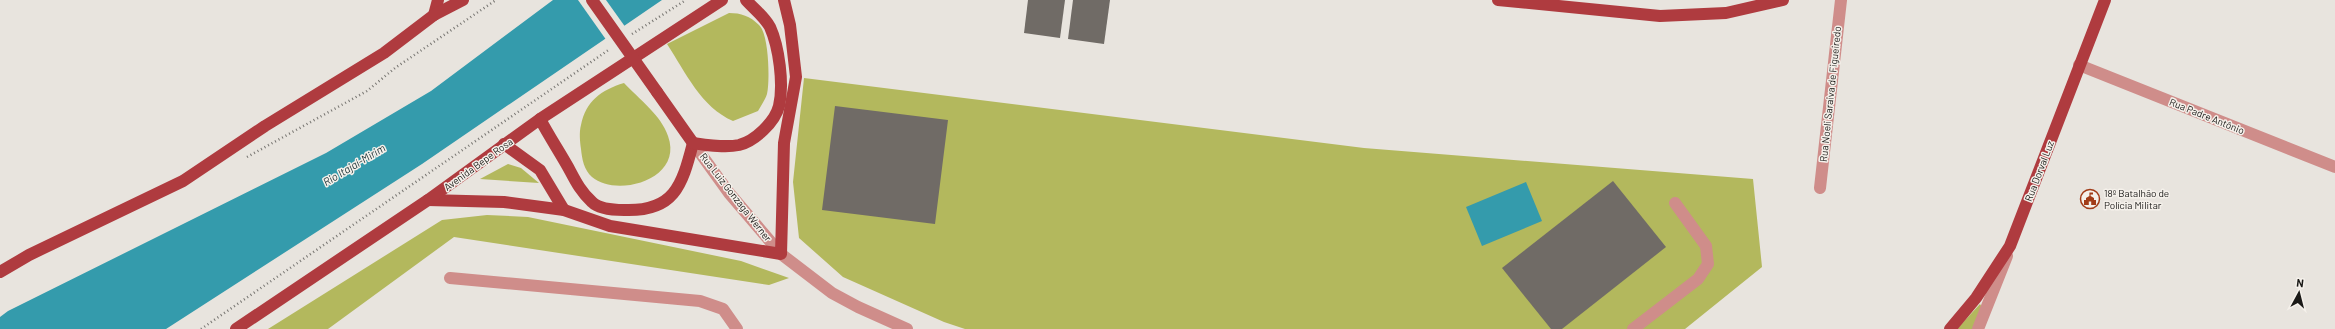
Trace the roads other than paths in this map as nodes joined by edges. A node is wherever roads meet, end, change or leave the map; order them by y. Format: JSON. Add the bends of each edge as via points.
{"nodes":[{"id":1,"x":438,"y":0,"type":"edge"},
{"id":2,"x":463,"y":0,"type":"edge"},
{"id":3,"x":592,"y":0,"type":"edge"},
{"id":4,"x":722,"y":0,"type":"edge"},
{"id":5,"x":746,"y":0,"type":"edge"},
{"id":6,"x":784,"y":0,"type":"edge"},
{"id":7,"x":1498,"y":0,"type":"edge"},
{"id":8,"x":1783,"y":0,"type":"edge"},
{"id":9,"x":1841,"y":0,"type":"edge"},
{"id":10,"x":2105,"y":0,"type":"edge"},
{"id":11,"x":434,"y":15,"type":"junction"},
{"id":12,"x":2079,"y":65,"type":"junction"},
{"id":13,"x":540,"y":120,"type":"junction"},
{"id":14,"x":693,"y":143,"type":"junction"},
{"id":15,"x":504,"y":144,"type":"junction"},
{"id":16,"x":2335,"y":168,"type":"edge"},
{"id":17,"x":1820,"y":188,"type":"dead end"},
{"id":18,"x":428,"y":200,"type":"junction"},
{"id":19,"x":1675,"y":203,"type":"dead end"},
{"id":20,"x":564,"y":210,"type":"junction"},
{"id":21,"x":2010,"y":246,"type":"junction"},
{"id":22,"x":781,"y":254,"type":"junction"},
{"id":23,"x":0,"y":272,"type":"edge"},
{"id":24,"x":450,"y":278,"type":"dead end"},
{"id":25,"x":236,"y":329,"type":"edge"},
{"id":26,"x":737,"y":329,"type":"edge"},
{"id":27,"x":906,"y":329,"type":"edge"},
{"id":28,"x":1633,"y":329,"type":"edge"},
{"id":29,"x":1950,"y":329,"type":"edge"},
{"id":30,"x":1978,"y":329,"type":"edge"}],
"edges":[{"from":1,"to":11,"type":"main road"},
{"from":2,"to":11,"type":"main road"},
{"from":3,"to":14,"type":"main road","name":"Rua Luiz Gonzaga Werner","bridge":true},
{"from":4,"to":13,"type":"main road","name":"Avenida Bepe Rosa"},
{"from":5,"to":14,"type":"main road","via":[[770,27],[780,76],[779,106],[762,133],[739,145]]},
{"from":6,"to":22,"type":"main road","via":[[790,24],[796,77],[784,143]]},
{"from":7,"to":8,"type":"main road","via":[[1660,16],[1726,13]]},
{"from":9,"to":17,"type":"street","name":"Rua Noeli Saraiva de Figueiredo"},
{"from":10,"to":12,"type":"main road","name":"Rua Dorval Luz"},
{"from":11,"to":23,"type":"main road","via":[[384,53],[265,126],[183,181],[29,255]]},
{"from":12,"to":16,"type":"street","name":"Rua Padre Antônio"},
{"from":12,"to":21,"type":"main road","name":"Rua Dorval Luz"},
{"from":13,"to":14,"type":"main road","via":[[578,187],[593,203],[612,209],[642,211],[666,202],[686,169]]},
{"from":13,"to":15,"type":"main road","name":"Avenida Bepe Rosa"},
{"from":14,"to":22,"type":"street","name":"Rua Luiz Gonzaga Werner","via":[[729,193]]},
{"from":15,"to":18,"type":"main road","name":"Avenida Bepe Rosa"},
{"from":15,"to":20,"type":"main road","via":[[540,170]]},
{"from":18,"to":20,"type":"main road","via":[[504,202]]},
{"from":18,"to":25,"type":"main road","name":"Avenida Bepe Rosa"},
{"from":19,"to":28,"type":"street","via":[[1706,246],[1708,264],[1698,279]]},
{"from":20,"to":22,"type":"main road","via":[[610,226]]},
{"from":21,"to":29,"type":"main road","name":"Rua Dorval Luz","via":[[1976,298]]},
{"from":21,"to":30,"type":"street"},
{"from":22,"to":27,"type":"street","name":"Rua Luiz Gonzaga Werner","via":[[832,293]]},
{"from":24,"to":26,"type":"street","via":[[700,301],[723,310]]}]}
